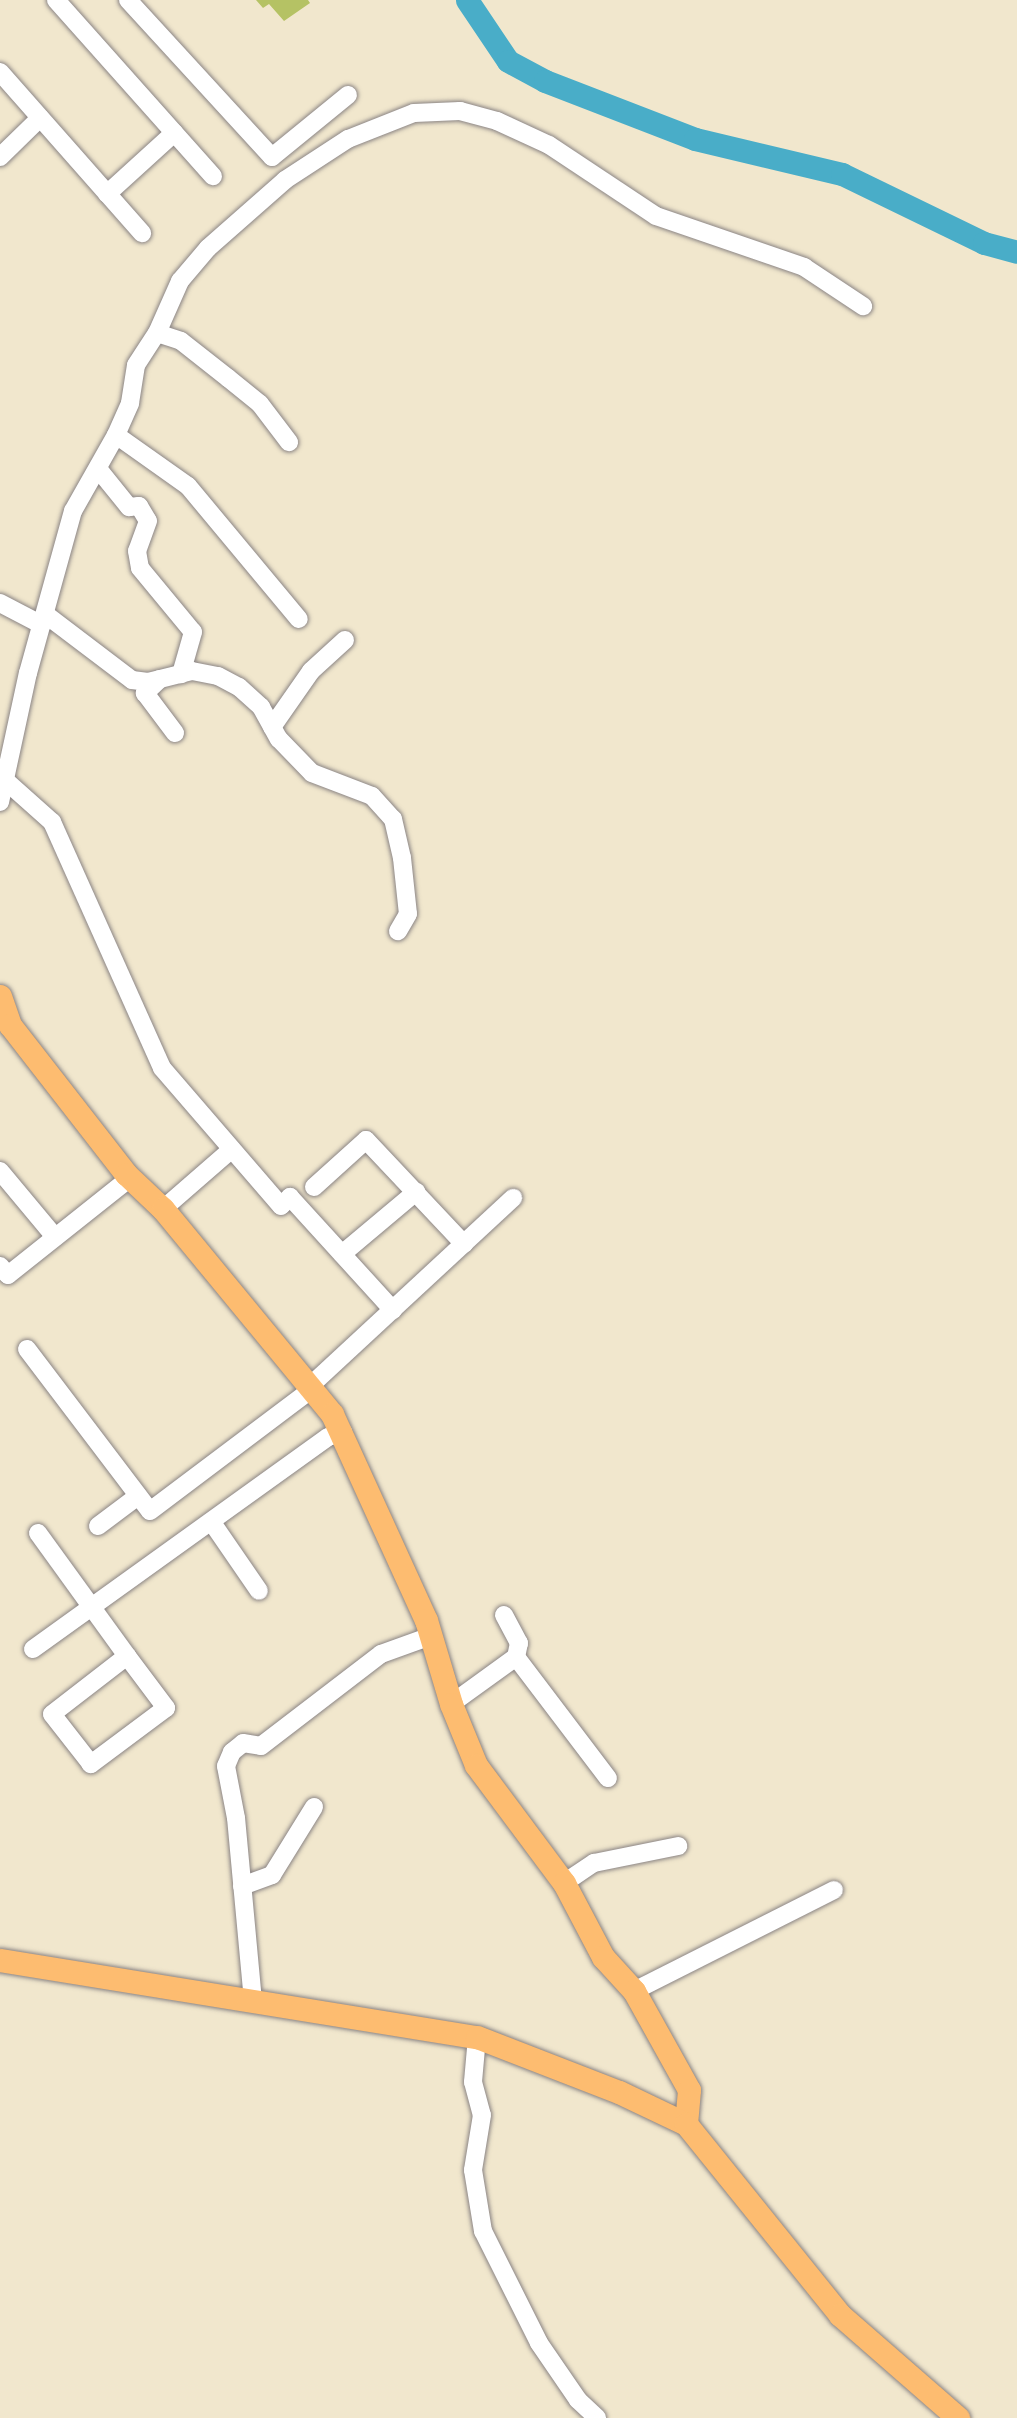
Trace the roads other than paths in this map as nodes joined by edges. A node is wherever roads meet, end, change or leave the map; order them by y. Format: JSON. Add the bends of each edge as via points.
{"nodes":[{"id":1,"x":56,"y":0,"type":"edge"},
{"id":2,"x":130,"y":0,"type":"edge"},
{"id":3,"x":0,"y":72,"type":"edge"},
{"id":4,"x":348,"y":95,"type":"dead end"},
{"id":5,"x":40,"y":118,"type":"junction"},
{"id":6,"x":174,"y":133,"type":"junction"},
{"id":7,"x":0,"y":157,"type":"edge"},
{"id":8,"x":214,"y":176,"type":"dead end"},
{"id":9,"x":107,"y":194,"type":"junction"},
{"id":10,"x":142,"y":233,"type":"dead end"},
{"id":11,"x":863,"y":306,"type":"dead end"},
{"id":12,"x":158,"y":333,"type":"junction"},
{"id":13,"x":116,"y":435,"type":"junction"},
{"id":14,"x":289,"y":442,"type":"dead end"},
{"id":15,"x":99,"y":470,"type":"junction"},
{"id":16,"x":0,"y":603,"type":"edge"},
{"id":17,"x":43,"y":619,"type":"junction"},
{"id":18,"x":299,"y":619,"type":"dead end"},
{"id":19,"x":345,"y":640,"type":"dead end"},
{"id":20,"x":181,"y":674,"type":"junction"},
{"id":21,"x":160,"y":679,"type":"junction"},
{"id":22,"x":272,"y":727,"type":"junction"},
{"id":23,"x":174,"y":733,"type":"dead end"},
{"id":24,"x":6,"y":781,"type":"junction"},
{"id":25,"x":0,"y":802,"type":"edge"},
{"id":26,"x":398,"y":931,"type":"dead end"},
{"id":27,"x":0,"y":996,"type":"edge"},
{"id":28,"x":232,"y":1149,"type":"junction"},
{"id":29,"x":0,"y":1171,"type":"edge"},
{"id":30,"x":130,"y":1178,"type":"junction"},
{"id":31,"x":313,"y":1186,"type":"dead end"},
{"id":32,"x":416,"y":1192,"type":"junction"},
{"id":33,"x":513,"y":1198,"type":"dead end"},
{"id":34,"x":163,"y":1209,"type":"junction"},
{"id":35,"x":55,"y":1237,"type":"junction"},
{"id":36,"x":464,"y":1244,"type":"junction"},
{"id":37,"x":342,"y":1254,"type":"junction"},
{"id":38,"x":0,"y":1266,"type":"edge"},
{"id":39,"x":393,"y":1310,"type":"junction"},
{"id":40,"x":27,"y":1349,"type":"dead end"},
{"id":41,"x":311,"y":1388,"type":"junction"},
{"id":42,"x":343,"y":1432,"type":"junction"},
{"id":43,"x":138,"y":1496,"type":"junction"},
{"id":44,"x":213,"y":1524,"type":"junction"},
{"id":45,"x":98,"y":1526,"type":"dead end"},
{"id":46,"x":38,"y":1533,"type":"dead end"},
{"id":47,"x":258,"y":1591,"type":"dead end"},
{"id":48,"x":92,"y":1608,"type":"junction"},
{"id":49,"x":504,"y":1615,"type":"dead end"},
{"id":50,"x":431,"y":1636,"type":"junction"},
{"id":51,"x":33,"y":1649,"type":"dead end"},
{"id":52,"x":127,"y":1656,"type":"junction"},
{"id":53,"x":516,"y":1657,"type":"junction"},
{"id":54,"x":451,"y":1704,"type":"junction"},
{"id":55,"x":608,"y":1778,"type":"dead end"},
{"id":56,"x":314,"y":1807,"type":"dead end"},
{"id":57,"x":678,"y":1846,"type":"dead end"},
{"id":58,"x":564,"y":1883,"type":"junction"},
{"id":59,"x":242,"y":1886,"type":"junction"},
{"id":60,"x":834,"y":1889,"type":"dead end"},
{"id":61,"x":0,"y":1960,"type":"edge"},
{"id":62,"x":634,"y":1991,"type":"junction"},
{"id":63,"x":253,"y":2001,"type":"junction"},
{"id":64,"x":477,"y":2037,"type":"junction"},
{"id":65,"x":686,"y":2124,"type":"junction"},
{"id":66,"x":597,"y":2418,"type":"edge"},
{"id":67,"x":958,"y":2418,"type":"edge"}],
"edges":[{"from":1,"to":6,"type":"street"},
{"from":2,"to":4,"type":"street","via":[[272,157]]},
{"from":3,"to":5,"type":"street"},
{"from":5,"to":7,"type":"street"},
{"from":5,"to":9,"type":"street"},
{"from":6,"to":8,"type":"street"},
{"from":6,"to":9,"type":"street"},
{"from":9,"to":10,"type":"street"},
{"from":11,"to":12,"type":"street","via":[[804,267],[656,216],[549,145],[497,121],[460,111],[414,113],[381,123],[285,180],[208,248],[180,281]]},
{"from":12,"to":13,"type":"street","via":[[136,365],[130,403]]},
{"from":12,"to":14,"type":"street","via":[[181,341],[228,377],[260,404]]},
{"from":13,"to":15,"type":"street"},
{"from":13,"to":18,"type":"street","via":[[188,486]]},
{"from":15,"to":17,"type":"street","via":[[73,512]]},
{"from":15,"to":20,"type":"street","via":[[129,507],[139,506],[148,521],[137,551],[140,568],[192,632]]},
{"from":16,"to":17,"type":"street"},
{"from":17,"to":21,"type":"street","via":[[71,629],[132,680]]},
{"from":17,"to":24,"type":"street"},
{"from":19,"to":22,"type":"street","via":[[311,671]]},
{"from":20,"to":21,"type":"street"},
{"from":20,"to":22,"type":"street","via":[[204,673],[239,687],[261,707]]},
{"from":21,"to":23,"type":"street","via":[[145,693]]},
{"from":22,"to":26,"type":"street","via":[[312,773],[372,796],[393,819],[408,899],[408,914]]},
{"from":24,"to":25,"type":"street"},
{"from":24,"to":28,"type":"street","via":[[52,821],[104,930],[156,1059]]},
{"from":27,"to":30,"type":"main road","via":[[10,1025]]},
{"from":28,"to":34,"type":"street"},
{"from":28,"to":37,"type":"street","via":[[281,1206],[290,1197]]},
{"from":29,"to":35,"type":"street"},
{"from":30,"to":34,"type":"main road"},
{"from":30,"to":35,"type":"street"},
{"from":31,"to":32,"type":"street","via":[[366,1140]]},
{"from":32,"to":36,"type":"street"},
{"from":32,"to":37,"type":"street"},
{"from":33,"to":36,"type":"street"},
{"from":34,"to":41,"type":"main road"},
{"from":35,"to":38,"type":"street","via":[[8,1275]]},
{"from":36,"to":39,"type":"street"},
{"from":37,"to":39,"type":"street"},
{"from":39,"to":41,"type":"street"},
{"from":40,"to":43,"type":"street"},
{"from":41,"to":42,"type":"main road"},
{"from":41,"to":43,"type":"street","via":[[150,1511]]},
{"from":42,"to":44,"type":"street","via":[[328,1437]]},
{"from":42,"to":50,"type":"main road"},
{"from":43,"to":45,"type":"street"},
{"from":44,"to":47,"type":"street"},
{"from":44,"to":48,"type":"street"},
{"from":46,"to":48,"type":"street"},
{"from":48,"to":51,"type":"street"},
{"from":48,"to":52,"type":"street"},
{"from":49,"to":53,"type":"street","via":[[519,1643]]},
{"from":50,"to":54,"type":"main road"},
{"from":50,"to":59,"type":"street","via":[[381,1654],[261,1746],[243,1743],[232,1752],[226,1766]]},
{"from":52,"to":52,"type":"street","via":[[166,1708],[91,1764],[52,1714]]},
{"from":53,"to":54,"type":"street"},
{"from":53,"to":55,"type":"street"},
{"from":54,"to":58,"type":"main road","via":[[476,1765]]},
{"from":56,"to":59,"type":"street","via":[[272,1875]]},
{"from":57,"to":58,"type":"street","via":[[594,1864]]},
{"from":58,"to":62,"type":"main road","via":[[603,1957]]},
{"from":59,"to":63,"type":"street"},
{"from":60,"to":62,"type":"street"},
{"from":61,"to":63,"type":"main road"},
{"from":62,"to":65,"type":"main road","via":[[689,2090]]},
{"from":63,"to":64,"type":"main road"},
{"from":64,"to":65,"type":"main road","via":[[619,2092]]},
{"from":64,"to":66,"type":"street","via":[[473,2082],[482,2115],[473,2170],[483,2231],[539,2343],[578,2400]]},
{"from":65,"to":67,"type":"main road","via":[[840,2315]]}]}
